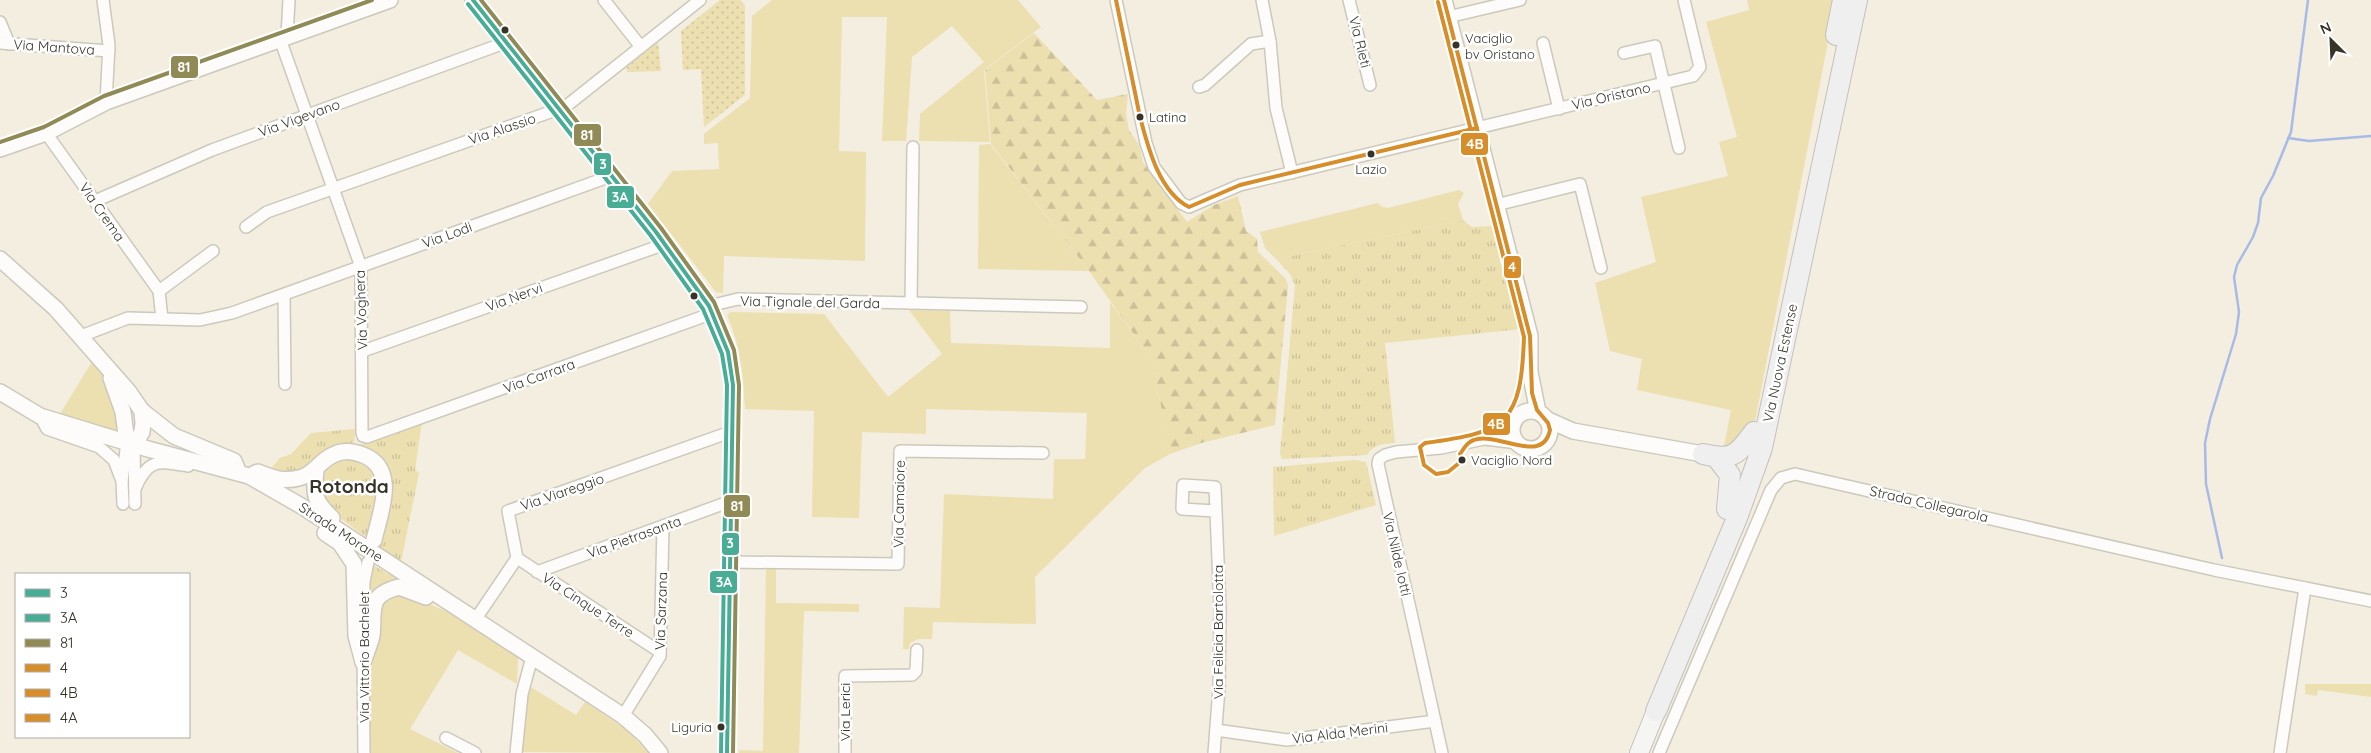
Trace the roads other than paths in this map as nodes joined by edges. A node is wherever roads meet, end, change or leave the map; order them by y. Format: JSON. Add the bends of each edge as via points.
{"nodes":[{"id":1,"x":103,"y":0,"type":"edge"},
{"id":2,"x":289,"y":0,"type":"edge"},
{"id":3,"x":390,"y":0,"type":"edge"},
{"id":4,"x":604,"y":0,"type":"edge"},
{"id":5,"x":700,"y":0,"type":"edge"},
{"id":6,"x":1116,"y":0,"type":"edge"},
{"id":7,"x":1262,"y":0,"type":"edge"},
{"id":8,"x":1349,"y":0,"type":"edge"},
{"id":9,"x":1444,"y":0,"type":"edge"},
{"id":10,"x":1520,"y":0,"type":"edge"},
{"id":11,"x":1684,"y":0,"type":"edge"},
{"id":12,"x":1843,"y":0,"type":"edge"},
{"id":13,"x":1857,"y":0,"type":"edge"},
{"id":14,"x":479,"y":4,"type":"edge"},
{"id":15,"x":1448,"y":17,"type":"junction"},
{"id":16,"x":0,"y":22,"type":"edge"},
{"id":17,"x":283,"y":38,"type":"junction"},
{"id":18,"x":1270,"y":41,"type":"junction"},
{"id":19,"x":507,"y":42,"type":"junction"},
{"id":20,"x":1543,"y":43,"type":"dead end"},
{"id":21,"x":4,"y":44,"type":"edge"},
{"id":22,"x":641,"y":47,"type":"junction"},
{"id":23,"x":109,"y":51,"type":"junction"},
{"id":24,"x":1624,"y":53,"type":"dead end"},
{"id":25,"x":1370,"y":84,"type":"dead end"},
{"id":26,"x":1664,"y":84,"type":"junction"},
{"id":27,"x":1199,"y":87,"type":"dead end"},
{"id":28,"x":106,"y":102,"type":"junction"},
{"id":29,"x":1559,"y":109,"type":"junction"},
{"id":30,"x":560,"y":111,"type":"junction"},
{"id":31,"x":307,"y":116,"type":"junction"},
{"id":32,"x":1476,"y":128,"type":"junction"},
{"id":33,"x":46,"y":133,"type":"junction"},
{"id":34,"x":913,"y":147,"type":"dead end"},
{"id":35,"x":1679,"y":148,"type":"dead end"},
{"id":36,"x":0,"y":149,"type":"edge"},
{"id":37,"x":1292,"y":173,"type":"junction"},
{"id":38,"x":611,"y":176,"type":"junction"},
{"id":39,"x":332,"y":188,"type":"junction"},
{"id":40,"x":95,"y":201,"type":"junction"},
{"id":41,"x":1496,"y":206,"type":"junction"},
{"id":42,"x":246,"y":228,"type":"dead end"},
{"id":43,"x":665,"y":244,"type":"junction"},
{"id":44,"x":213,"y":250,"type":"dead end"},
{"id":45,"x":0,"y":259,"type":"edge"},
{"id":46,"x":361,"y":267,"type":"junction"},
{"id":47,"x":1601,"y":268,"type":"dead end"},
{"id":48,"x":159,"y":291,"type":"junction"},
{"id":49,"x":284,"y":295,"type":"junction"},
{"id":50,"x":910,"y":303,"type":"junction"},
{"id":51,"x":1081,"y":307,"type":"dead end"},
{"id":52,"x":711,"y":309,"type":"junction"},
{"id":53,"x":162,"y":319,"type":"junction"},
{"id":54,"x":81,"y":336,"type":"junction"},
{"id":55,"x":363,"y":351,"type":"junction"},
{"id":56,"x":107,"y":367,"type":"junction"},
{"id":57,"x":1530,"y":372,"type":"junction"},
{"id":58,"x":285,"y":384,"type":"dead end"},
{"id":59,"x":0,"y":392,"type":"edge"},
{"id":60,"x":142,"y":411,"type":"junction"},
{"id":61,"x":40,"y":416,"type":"junction"},
{"id":62,"x":1542,"y":416,"type":"junction"},
{"id":63,"x":1516,"y":419,"type":"junction"},
{"id":64,"x":732,"y":431,"type":"junction"},
{"id":65,"x":1573,"y":431,"type":"junction"},
{"id":66,"x":1754,"y":432,"type":"junction"},
{"id":67,"x":364,"y":436,"type":"joint"},
{"id":68,"x":1484,"y":439,"type":"junction"},
{"id":69,"x":1545,"y":442,"type":"junction"},
{"id":70,"x":1518,"y":443,"type":"junction"},
{"id":71,"x":130,"y":444,"type":"junction"},
{"id":72,"x":1043,"y":453,"type":"dead end"},
{"id":73,"x":1710,"y":456,"type":"junction"},
{"id":74,"x":210,"y":465,"type":"junction"},
{"id":75,"x":316,"y":471,"type":"junction"},
{"id":76,"x":244,"y":475,"type":"junction"},
{"id":77,"x":122,"y":481,"type":"junction"},
{"id":78,"x":135,"y":489,"type":"junction"},
{"id":79,"x":731,"y":501,"type":"junction"},
{"id":80,"x":303,"y":507,"type":"junction"},
{"id":81,"x":1727,"y":509,"type":"junction"},
{"id":82,"x":1216,"y":511,"type":"dead end"},
{"id":83,"x":663,"y":526,"type":"junction"},
{"id":84,"x":338,"y":530,"type":"junction"},
{"id":85,"x":374,"y":540,"type":"dead end"},
{"id":86,"x":517,"y":558,"type":"junction"},
{"id":87,"x":368,"y":562,"type":"dead end"},
{"id":88,"x":731,"y":562,"type":"junction"},
{"id":89,"x":537,"y":572,"type":"junction"},
{"id":90,"x":2305,"y":588,"type":"junction"},
{"id":91,"x":2371,"y":601,"type":"edge"},
{"id":92,"x":452,"y":605,"type":"junction"},
{"id":93,"x":475,"y":620,"type":"junction"},
{"id":94,"x":916,"y":650,"type":"dead end"},
{"id":95,"x":660,"y":652,"type":"junction"},
{"id":96,"x":532,"y":657,"type":"junction"},
{"id":97,"x":363,"y":662,"type":"junction"},
{"id":98,"x":1656,"y":712,"type":"junction"},
{"id":99,"x":623,"y":716,"type":"junction"},
{"id":100,"x":1435,"y":721,"type":"junction"},
{"id":101,"x":1216,"y":730,"type":"junction"},
{"id":102,"x":446,"y":738,"type":"dead end"},
{"id":103,"x":364,"y":753,"type":"edge"},
{"id":104,"x":474,"y":753,"type":"edge"},
{"id":105,"x":516,"y":753,"type":"edge"},
{"id":106,"x":660,"y":753,"type":"edge"},
{"id":107,"x":726,"y":753,"type":"edge"},
{"id":108,"x":845,"y":753,"type":"edge"},
{"id":109,"x":1214,"y":753,"type":"edge"},
{"id":110,"x":1442,"y":753,"type":"edge"},
{"id":111,"x":1638,"y":753,"type":"edge"},
{"id":112,"x":1659,"y":753,"type":"edge"},
{"id":113,"x":2280,"y":753,"type":"edge"}],
"edges":[{"from":1,"to":23,"type":"street"},
{"from":2,"to":17,"type":"street"},
{"from":3,"to":17,"type":"street"},
{"from":4,"to":22,"type":"street"},
{"from":5,"to":22,"type":"street","name":"Via Alassio"},
{"from":6,"to":37,"type":"street","name":"Via Oristano","via":[[1146,143],[1154,167],[1181,203],[1189,207],[1240,185]]},
{"from":7,"to":18,"type":"street"},
{"from":8,"to":25,"type":"street","name":"Via Rieti"},
{"from":9,"to":15,"type":"street"},
{"from":10,"to":15,"type":"street"},
{"from":11,"to":26,"type":"street","name":"Via Oristano","via":[[1700,67],[1693,76]]},
{"from":12,"to":66,"type":"highway","name":"Via Nuova Estense"},
{"from":13,"to":98,"type":"highway","name":"Via Nuova Estense","via":[[1762,448],[1737,518]]},
{"from":14,"to":19,"type":"street"},
{"from":15,"to":32,"type":"street"},
{"from":16,"to":21,"type":"street"},
{"from":17,"to":28,"type":"street"},
{"from":17,"to":31,"type":"street","name":"Via Voghera"},
{"from":18,"to":27,"type":"street","via":[[1251,44]]},
{"from":18,"to":37,"type":"street","via":[[1276,108]]},
{"from":19,"to":30,"type":"street"},
{"from":19,"to":31,"type":"street","name":"Via Vigevano"},
{"from":20,"to":29,"type":"street","name":"Via Oristano"},
{"from":21,"to":23,"type":"street","name":"Via Mantova"},
{"from":22,"to":30,"type":"street","name":"Via Alassio"},
{"from":23,"to":28,"type":"street"},
{"from":24,"to":26,"type":"street","name":"Via Oristano","via":[[1655,46]]},
{"from":26,"to":29,"type":"street","name":"Via Oristano"},
{"from":26,"to":35,"type":"street","name":"Via Oristano"},
{"from":28,"to":33,"type":"street"},
{"from":29,"to":32,"type":"street","name":"Via Oristano"},
{"from":30,"to":38,"type":"street"},
{"from":30,"to":39,"type":"street","name":"Via Alassio"},
{"from":31,"to":39,"type":"street","name":"Via Voghera"},
{"from":31,"to":40,"type":"street","name":"Via Vigevano","via":[[212,150]]},
{"from":32,"to":37,"type":"street","name":"Via Oristano"},
{"from":32,"to":41,"type":"street"},
{"from":33,"to":36,"type":"street"},
{"from":33,"to":40,"type":"street","name":"Via Crema"},
{"from":34,"to":50,"type":"street"},
{"from":38,"to":43,"type":"street"},
{"from":38,"to":46,"type":"street","name":"Via Lodi"},
{"from":39,"to":42,"type":"street","via":[[267,212]]},
{"from":39,"to":46,"type":"street","name":"Via Voghera"},
{"from":40,"to":48,"type":"street","name":"Via Crema"},
{"from":41,"to":47,"type":"street","via":[[1580,184]]},
{"from":41,"to":57,"type":"street","via":[[1530,336]]},
{"from":43,"to":52,"type":"street"},
{"from":43,"to":55,"type":"street","name":"Via Nervi"},
{"from":44,"to":48,"type":"street"},
{"from":45,"to":54,"type":"street"},
{"from":46,"to":49,"type":"street","name":"Via Lodi"},
{"from":46,"to":55,"type":"street","name":"Via Voghera"},
{"from":48,"to":53,"type":"street","name":"Via Crema"},
{"from":49,"to":53,"type":"street","name":"Via Lodi","via":[[211,320]]},
{"from":49,"to":58,"type":"street"},
{"from":50,"to":51,"type":"street","name":"Via Tignale del Garda"},
{"from":50,"to":52,"type":"street","name":"Via Tignale del Garda","via":[[738,300]]},
{"from":52,"to":64,"type":"street","via":[[724,338],[732,368]]},
{"from":52,"to":67,"type":"street","name":"Via Carrara"},
{"from":53,"to":54,"type":"street","name":"Via Lodi","via":[[128,318]]},
{"from":54,"to":56,"type":"street"},
{"from":55,"to":67,"type":"street","name":"Via Voghera"},
{"from":56,"to":60,"type":"street"},
{"from":56,"to":71,"type":"street","via":[[120,400]]},
{"from":57,"to":62,"type":"street"},
{"from":57,"to":63,"type":"street"},
{"from":59,"to":61,"type":"street","name":"Strada Morane"},
{"from":60,"to":71,"type":"street","via":[[142,432]]},
{"from":60,"to":76,"type":"street","via":[[174,436],[234,462]]},
{"from":61,"to":71,"type":"street","name":"Strada Morane"},
{"from":61,"to":77,"type":"street","via":[[47,428],[99,447],[114,460]]},
{"from":62,"to":63,"type":"street","via":[[1529,411]]},
{"from":62,"to":65,"type":"street"},
{"from":62,"to":69,"type":"street","via":[[1550,432]]},
{"from":63,"to":68,"type":"street","name":"Via Nilde Iotti"},
{"from":63,"to":70,"type":"street","via":[[1512,433]]},
{"from":64,"to":79,"type":"street"},
{"from":64,"to":86,"type":"street","name":"Via Viareggio","via":[[508,511]]},
{"from":65,"to":69,"type":"street"},
{"from":65,"to":73,"type":"street"},
{"from":66,"to":73,"type":"highway","via":[[1738,453],[1730,457]]},
{"from":66,"to":81,"type":"highway","name":"Via Nuova Estense"},
{"from":68,"to":70,"type":"street","name":"Via Nilde Iotti"},
{"from":68,"to":100,"type":"street","name":"Via Nilde Iotti","via":[[1441,448],[1396,452],[1385,455],[1378,464]]},
{"from":69,"to":70,"type":"street","via":[[1530,448]]},
{"from":71,"to":74,"type":"street","name":"Strada Morane"},
{"from":71,"to":77,"type":"street"},
{"from":71,"to":78,"type":"street"},
{"from":72,"to":88,"type":"street","name":"Via Camaiore","via":[[900,451],[898,564]]},
{"from":73,"to":81,"type":"highway","via":[[1730,475]]},
{"from":74,"to":76,"type":"street","name":"Strada Morane"},
{"from":74,"to":78,"type":"street","via":[[200,468],[160,461],[146,469]]},
{"from":75,"to":76,"type":"street","via":[[280,481],[258,472]]},
{"from":75,"to":84,"type":"street","via":[[314,488],[318,505],[333,519]]},
{"from":75,"to":85,"type":"street","via":[[326,459],[346,452],[369,458],[380,470],[386,492]]},
{"from":76,"to":80,"type":"street","name":"Strada Morane"},
{"from":77,"to":78,"type":"street","via":[[129,504]]},
{"from":79,"to":83,"type":"street","name":"Via Pietrasanta"},
{"from":79,"to":88,"type":"street"},
{"from":80,"to":84,"type":"street","name":"Strada Morane"},
{"from":80,"to":97,"type":"street","via":[[308,522],[340,543],[354,564],[356,636]]},
{"from":81,"to":98,"type":"highway","name":"Via Nuova Estense"},
{"from":82,"to":101,"type":"street","name":"Via Felicia Bartolotta","via":[[1220,609]]},
{"from":83,"to":89,"type":"street","name":"Via Pietrasanta"},
{"from":83,"to":95,"type":"street","name":"Via Sarzana"},
{"from":84,"to":92,"type":"street","name":"Strada Morane"},
{"from":86,"to":89,"type":"street","name":"Via Cinque Terre"},
{"from":86,"to":93,"type":"street"},
{"from":87,"to":97,"type":"street","name":"Via Vittorio Bachelet","via":[[364,582]]},
{"from":88,"to":107,"type":"street"},
{"from":89,"to":95,"type":"street","name":"Via Cinque Terre"},
{"from":90,"to":91,"type":"street","name":"Strada Collegarola"},
{"from":90,"to":112,"type":"street","name":"Strada Collegarola","via":[[1795,474],[1782,478],[1771,490]]},
{"from":90,"to":113,"type":"street"},
{"from":92,"to":93,"type":"street","name":"Strada Morane"},
{"from":92,"to":97,"type":"street","via":[[399,587],[380,595],[371,611],[372,636]]},
{"from":93,"to":96,"type":"street","name":"Strada Morane"},
{"from":94,"to":108,"type":"street","name":"Via Lerici","via":[[916,671],[912,675],[845,676]]},
{"from":95,"to":99,"type":"street","name":"Via Sarzana"},
{"from":96,"to":99,"type":"street","name":"Strada Morane"},
{"from":96,"to":105,"type":"street","via":[[522,694]]},
{"from":97,"to":103,"type":"street","name":"Via Vittorio Bachelet"},
{"from":98,"to":111,"type":"main road","name":"Via Nuova Estense"},
{"from":99,"to":106,"type":"street","name":"Strada Morane","via":[[645,734]]},
{"from":100,"to":101,"type":"street","name":"Via Alda Merini","via":[[1287,740]]},
{"from":100,"to":110,"type":"street","name":"Via Nilde Iotti"},
{"from":101,"to":109,"type":"street","name":"Via Felicia Bartolotta"},
{"from":102,"to":104,"type":"street"}]}
